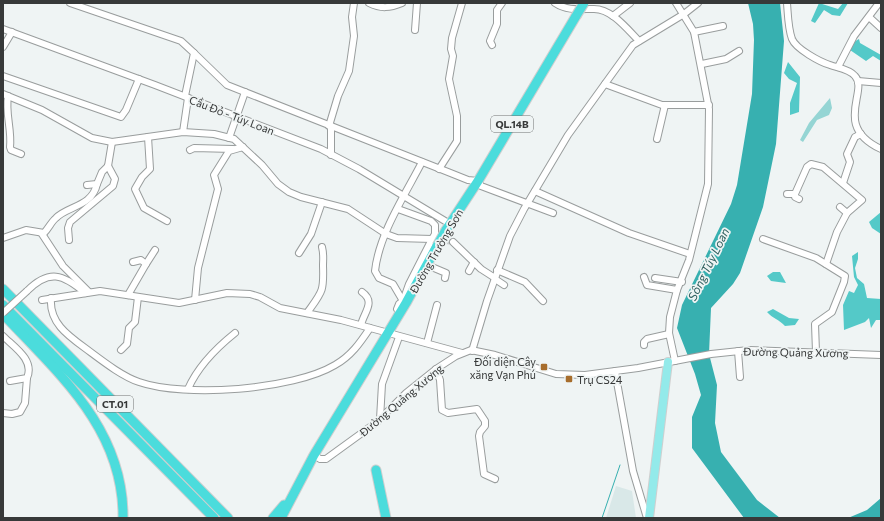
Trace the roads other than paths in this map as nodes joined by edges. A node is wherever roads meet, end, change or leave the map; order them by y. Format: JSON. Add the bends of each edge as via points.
{"nodes":[{"id":1,"x":70,"y":3,"type":"edge"},
{"id":2,"x":354,"y":3,"type":"edge"},
{"id":3,"x":369,"y":3,"type":"edge"},
{"id":4,"x":402,"y":3,"type":"edge"},
{"id":5,"x":417,"y":3,"type":"edge"},
{"id":6,"x":462,"y":3,"type":"edge"},
{"id":7,"x":502,"y":3,"type":"edge"},
{"id":8,"x":555,"y":3,"type":"edge"},
{"id":9,"x":572,"y":3,"type":"edge"},
{"id":10,"x":584,"y":3,"type":"edge"},
{"id":11,"x":630,"y":3,"type":"edge"},
{"id":12,"x":676,"y":3,"type":"edge"},
{"id":13,"x":698,"y":3,"type":"edge"},
{"id":14,"x":787,"y":3,"type":"edge"},
{"id":15,"x":876,"y":4,"type":"edge"},
{"id":16,"x":566,"y":8,"type":"junction"},
{"id":17,"x":684,"y":14,"type":"junction"},
{"id":18,"x":612,"y":16,"type":"junction"},
{"id":19,"x":868,"y":17,"type":"junction"},
{"id":20,"x":723,"y":26,"type":"dead end"},
{"id":21,"x":881,"y":28,"type":"edge"},
{"id":22,"x":3,"y":29,"type":"edge"},
{"id":23,"x":415,"y":30,"type":"dead end"},
{"id":24,"x":12,"y":32,"type":"junction"},
{"id":25,"x":694,"y":32,"type":"junction"},
{"id":26,"x":638,"y":41,"type":"junction"},
{"id":27,"x":492,"y":45,"type":"dead end"},
{"id":28,"x":3,"y":47,"type":"edge"},
{"id":29,"x":738,"y":51,"type":"dead end"},
{"id":30,"x":194,"y":53,"type":"junction"},
{"id":31,"x":702,"y":64,"type":"junction"},
{"id":32,"x":838,"y":68,"type":"junction"},
{"id":33,"x":3,"y":76,"type":"edge"},
{"id":34,"x":139,"y":79,"type":"junction"},
{"id":35,"x":858,"y":81,"type":"junction"},
{"id":36,"x":881,"y":83,"type":"edge"},
{"id":37,"x":605,"y":84,"type":"junction"},
{"id":38,"x":245,"y":92,"type":"junction"},
{"id":39,"x":6,"y":95,"type":"edge"},
{"id":40,"x":186,"y":97,"type":"junction"},
{"id":41,"x":665,"y":105,"type":"junction"},
{"id":42,"x":709,"y":105,"type":"junction"},
{"id":43,"x":236,"y":116,"type":"junction"},
{"id":44,"x":330,"y":126,"type":"junction"},
{"id":45,"x":183,"y":132,"type":"junction"},
{"id":46,"x":861,"y":134,"type":"junction"},
{"id":47,"x":148,"y":137,"type":"junction"},
{"id":48,"x":229,"y":138,"type":"junction"},
{"id":49,"x":657,"y":139,"type":"dead end"},
{"id":50,"x":112,"y":142,"type":"junction"},
{"id":51,"x":243,"y":147,"type":"junction"},
{"id":52,"x":881,"y":148,"type":"edge"},
{"id":53,"x":234,"y":149,"type":"junction"},
{"id":54,"x":190,"y":150,"type":"dead end"},
{"id":55,"x":21,"y":154,"type":"dead end"},
{"id":56,"x":331,"y":155,"type":"junction"},
{"id":57,"x":422,"y":162,"type":"junction"},
{"id":58,"x":108,"y":166,"type":"junction"},
{"id":59,"x":439,"y":169,"type":"junction"},
{"id":60,"x":478,"y":181,"type":"junction"},
{"id":61,"x":843,"y":183,"type":"junction"},
{"id":62,"x":96,"y":184,"type":"junction"},
{"id":63,"x":87,"y":185,"type":"dead end"},
{"id":64,"x":535,"y":191,"type":"junction"},
{"id":65,"x":787,"y":194,"type":"dead end"},
{"id":66,"x":404,"y":196,"type":"junction"},
{"id":67,"x":322,"y":202,"type":"junction"},
{"id":68,"x":528,"y":203,"type":"junction"},
{"id":69,"x":840,"y":207,"type":"dead end"},
{"id":70,"x":398,"y":209,"type":"junction"},
{"id":71,"x":553,"y":213,"type":"dead end"},
{"id":72,"x":848,"y":213,"type":"junction"},
{"id":73,"x":167,"y":221,"type":"dead end"},
{"id":74,"x":448,"y":227,"type":"junction"},
{"id":75,"x":42,"y":234,"type":"junction"},
{"id":76,"x":386,"y":234,"type":"junction"},
{"id":77,"x":3,"y":238,"type":"edge"},
{"id":78,"x":763,"y":239,"type":"dead end"},
{"id":79,"x":69,"y":240,"type":"dead end"},
{"id":80,"x":453,"y":242,"type":"tunnel mouth"},
{"id":81,"x":434,"y":243,"type":"junction"},
{"id":82,"x":322,"y":247,"type":"dead end"},
{"id":83,"x":155,"y":250,"type":"dead end"},
{"id":84,"x":299,"y":253,"type":"dead end"},
{"id":85,"x":690,"y":254,"type":"junction"},
{"id":86,"x":133,"y":262,"type":"dead end"},
{"id":87,"x":474,"y":262,"type":"junction"},
{"id":88,"x":146,"y":264,"type":"junction"},
{"id":89,"x":427,"y":264,"type":"junction"},
{"id":90,"x":826,"y":264,"type":"junction"},
{"id":91,"x":469,"y":270,"type":"dead end"},
{"id":92,"x":498,"y":270,"type":"junction"},
{"id":93,"x":644,"y":277,"type":"dead end"},
{"id":94,"x":445,"y":278,"type":"dead end"},
{"id":95,"x":495,"y":278,"type":"junction"},
{"id":96,"x":655,"y":278,"type":"dead end"},
{"id":97,"x":682,"y":282,"type":"junction"},
{"id":98,"x":504,"y":285,"type":"dead end"},
{"id":99,"x":3,"y":288,"type":"edge"},
{"id":100,"x":677,"y":290,"type":"junction"},
{"id":101,"x":362,"y":292,"type":"dead end"},
{"id":102,"x":87,"y":293,"type":"junction"},
{"id":103,"x":128,"y":295,"type":"junction"},
{"id":104,"x":138,"y":297,"type":"junction"},
{"id":105,"x":51,"y":298,"type":"junction"},
{"id":106,"x":42,"y":300,"type":"dead end"},
{"id":107,"x":195,"y":300,"type":"junction"},
{"id":108,"x":403,"y":301,"type":"junction"},
{"id":109,"x":543,"y":301,"type":"dead end"},
{"id":110,"x":3,"y":305,"type":"edge"},
{"id":111,"x":437,"y":305,"type":"dead end"},
{"id":112,"x":401,"y":311,"type":"junction"},
{"id":113,"x":308,"y":313,"type":"junction"},
{"id":114,"x":3,"y":314,"type":"edge"},
{"id":115,"x":361,"y":325,"type":"junction"},
{"id":116,"x":370,"y":328,"type":"junction"},
{"id":117,"x":235,"y":333,"type":"dead end"},
{"id":118,"x":388,"y":334,"type":"junction"},
{"id":119,"x":669,"y":334,"type":"junction"},
{"id":120,"x":3,"y":336,"type":"edge"},
{"id":121,"x":399,"y":337,"type":"junction"},
{"id":122,"x":427,"y":343,"type":"junction"},
{"id":123,"x":644,"y":345,"type":"dead end"},
{"id":124,"x":121,"y":350,"type":"dead end"},
{"id":125,"x":472,"y":351,"type":"junction"},
{"id":126,"x":738,"y":351,"type":"junction"},
{"id":127,"x":816,"y":352,"type":"junction"},
{"id":128,"x":462,"y":353,"type":"junction"},
{"id":129,"x":881,"y":355,"type":"edge"},
{"id":130,"x":674,"y":361,"type":"junction"},
{"id":131,"x":436,"y":369,"type":"junction"},
{"id":132,"x":615,"y":371,"type":"junction"},
{"id":133,"x":740,"y":377,"type":"dead end"},
{"id":134,"x":27,"y":378,"type":"junction"},
{"id":135,"x":10,"y":381,"type":"dead end"},
{"id":136,"x":188,"y":389,"type":"junction"},
{"id":137,"x":3,"y":412,"type":"edge"},
{"id":138,"x":380,"y":419,"type":"junction"},
{"id":139,"x":314,"y":455,"type":"junction"},
{"id":140,"x":376,"y":472,"type":"dead end"},
{"id":141,"x":495,"y":479,"type":"dead end"},
{"id":142,"x":289,"y":500,"type":"junction"},
{"id":143,"x":213,"y":517,"type":"edge"},
{"id":144,"x":123,"y":518,"type":"edge"},
{"id":145,"x":229,"y":518,"type":"edge"},
{"id":146,"x":273,"y":518,"type":"edge"},
{"id":147,"x":281,"y":518,"type":"edge"},
{"id":148,"x":386,"y":518,"type":"edge"},
{"id":149,"x":648,"y":518,"type":"edge"}],
"edges":[{"from":1,"to":30,"type":"street","via":[[181,41]]},
{"from":2,"to":44,"type":"street","via":[[354,36],[349,71],[338,96]]},
{"from":3,"to":4,"type":"street","via":[[385,8]]},
{"from":5,"to":23,"type":"street"},
{"from":6,"to":59,"type":"street","via":[[452,38],[453,56],[449,79],[458,116],[458,135]]},
{"from":7,"to":27,"type":"street","via":[[497,10],[497,24],[490,41]]},
{"from":8,"to":16,"type":"street"},
{"from":9,"to":16,"type":"street"},
{"from":10,"to":60,"type":"highway","name":"Đường Trường Sơn","number":"QL.14B","bridge":true},
{"from":11,"to":18,"type":"street"},
{"from":12,"to":17,"type":"street"},
{"from":13,"to":17,"type":"street"},
{"from":14,"to":32,"type":"street","via":[[789,27],[795,44],[819,61]]},
{"from":15,"to":19,"type":"street"},
{"from":16,"to":18,"type":"street","via":[[584,11],[594,9]]},
{"from":17,"to":25,"type":"street"},
{"from":17,"to":26,"type":"street"},
{"from":18,"to":26,"type":"street"},
{"from":19,"to":21,"type":"street"},
{"from":19,"to":32,"type":"street","via":[[854,36]]},
{"from":20,"to":25,"type":"street"},
{"from":22,"to":24,"type":"street","name":"Cầu Đỏ - Túy Loan"},
{"from":24,"to":28,"type":"street"},
{"from":24,"to":34,"type":"street","name":"Cầu Đỏ - Túy Loan"},
{"from":25,"to":31,"type":"street"},
{"from":26,"to":37,"type":"street","via":[[626,52]]},
{"from":29,"to":31,"type":"street","via":[[726,59]]},
{"from":30,"to":38,"type":"street","via":[[227,85]]},
{"from":30,"to":40,"type":"street"},
{"from":31,"to":42,"type":"street"},
{"from":32,"to":35,"type":"street","via":[[854,75]]},
{"from":33,"to":34,"type":"street","via":[[121,117]]},
{"from":34,"to":40,"type":"street","name":"Cầu Đỏ - Túy Loan"},
{"from":35,"to":36,"type":"street"},
{"from":35,"to":46,"type":"street","via":[[854,113]]},
{"from":37,"to":41,"type":"street"},
{"from":37,"to":64,"type":"street","via":[[568,136]]},
{"from":38,"to":43,"type":"street"},
{"from":38,"to":44,"type":"street"},
{"from":39,"to":50,"type":"street","via":[[42,110],[92,138]]},
{"from":39,"to":55,"type":"street","via":[[10,147]]},
{"from":40,"to":43,"type":"street","name":"Cầu Đỏ - Túy Loan"},
{"from":40,"to":45,"type":"street"},
{"from":41,"to":42,"type":"street"},
{"from":41,"to":49,"type":"street"},
{"from":42,"to":85,"type":"street","via":[[708,184]]},
{"from":43,"to":48,"type":"street"},
{"from":43,"to":56,"type":"street","name":"Cầu Đỏ - Túy Loan"},
{"from":44,"to":56,"type":"street"},
{"from":44,"to":57,"type":"street"},
{"from":45,"to":47,"type":"street"},
{"from":45,"to":48,"type":"street","via":[[214,134]]},
{"from":46,"to":52,"type":"street","via":[[871,144]]},
{"from":46,"to":61,"type":"street","via":[[855,138],[847,154],[850,162]]},
{"from":47,"to":50,"type":"street"},
{"from":47,"to":73,"type":"street","via":[[150,169],[135,189],[143,207]]},
{"from":48,"to":51,"type":"street"},
{"from":50,"to":58,"type":"street"},
{"from":51,"to":53,"type":"street"},
{"from":51,"to":67,"type":"street","via":[[289,192]]},
{"from":53,"to":54,"type":"street"},
{"from":53,"to":107,"type":"street","via":[[214,175],[218,189],[198,268]]},
{"from":56,"to":66,"type":"street","name":"Cầu Đỏ - Túy Loan"},
{"from":57,"to":59,"type":"street"},
{"from":57,"to":66,"type":"street"},
{"from":58,"to":62,"type":"street"},
{"from":58,"to":79,"type":"street","via":[[115,179],[113,186],[70,222]]},
{"from":59,"to":60,"type":"street"},
{"from":60,"to":68,"type":"street","via":[[479,185]]},
{"from":60,"to":74,"type":"highway","name":"Đường Trường Sơn","number":"QL.14B"},
{"from":61,"to":65,"type":"street","via":[[823,167],[817,164],[808,165],[797,197]]},
{"from":61,"to":72,"type":"street","via":[[862,200]]},
{"from":62,"to":63,"type":"street"},
{"from":62,"to":75,"type":"street","via":[[88,199],[56,216]]},
{"from":64,"to":68,"type":"street"},
{"from":64,"to":85,"type":"street","via":[[629,233]]},
{"from":66,"to":70,"type":"street"},
{"from":66,"to":74,"type":"street","name":"Cầu Đỏ - Túy Loan"},
{"from":67,"to":76,"type":"street","via":[[348,209]]},
{"from":67,"to":84,"type":"street","via":[[311,234]]},
{"from":68,"to":71,"type":"street"},
{"from":68,"to":92,"type":"street","via":[[510,236]]},
{"from":69,"to":72,"type":"street"},
{"from":70,"to":76,"type":"street"},
{"from":70,"to":81,"type":"street","via":[[435,225]]},
{"from":72,"to":90,"type":"street","via":[[837,232]]},
{"from":74,"to":81,"type":"highway","name":"Đường Trường Sơn","number":"QL.14B","bridge":true},
{"from":75,"to":77,"type":"street","via":[[26,230]]},
{"from":75,"to":102,"type":"street","via":[[63,266]]},
{"from":76,"to":81,"type":"street"},
{"from":76,"to":108,"type":"street","via":[[375,271],[379,278],[393,284]]},
{"from":78,"to":90,"type":"street","via":[[802,252]]},
{"from":80,"to":87,"type":"street"},
{"from":81,"to":89,"type":"highway","name":"Đường Trường Sơn","number":"QL.14B"},
{"from":81,"to":108,"type":"street","via":[[409,284]]},
{"from":82,"to":113,"type":"street","via":[[325,276],[322,293]]},
{"from":83,"to":88,"type":"street"},
{"from":85,"to":97,"type":"street"},
{"from":86,"to":88,"type":"street","via":[[141,260]]},
{"from":87,"to":91,"type":"street"},
{"from":87,"to":95,"type":"street"},
{"from":88,"to":103,"type":"street"},
{"from":89,"to":94,"type":"street","via":[[446,273]]},
{"from":89,"to":112,"type":"highway","name":"Đường Trường Sơn","number":"QL.14B"},
{"from":90,"to":127,"type":"street","via":[[845,276],[832,312],[816,322]]},
{"from":92,"to":95,"type":"street"},
{"from":92,"to":109,"type":"street","via":[[525,282]]},
{"from":93,"to":100,"type":"street","via":[[647,285]]},
{"from":95,"to":98,"type":"street"},
{"from":95,"to":125,"type":"street"},
{"from":96,"to":97,"type":"street"},
{"from":97,"to":100,"type":"street"},
{"from":99,"to":145,"type":"highway","number":"CT.01"},
{"from":100,"to":119,"type":"street","via":[[670,317]]},
{"from":101,"to":115,"type":"street","via":[[368,296],[370,303]]},
{"from":102,"to":103,"type":"street","via":[[114,292]]},
{"from":102,"to":105,"type":"street"},
{"from":102,"to":114,"type":"street","bridge":true,"via":[[52,275],[41,279],[27,290]]},
{"from":103,"to":104,"type":"street"},
{"from":104,"to":107,"type":"street","via":[[180,302]]},
{"from":104,"to":124,"type":"street","via":[[135,322],[128,334],[127,344]]},
{"from":105,"to":106,"type":"street"},
{"from":105,"to":136,"type":"street","via":[[51,310],[62,330],[104,363],[141,382]]},
{"from":107,"to":113,"type":"street","via":[[235,293],[250,294],[280,308]]},
{"from":108,"to":112,"type":"street","via":[[397,309]]},
{"from":110,"to":143,"type":"highway","number":"CT.01"},
{"from":111,"to":122,"type":"street"},
{"from":112,"to":118,"type":"highway","name":"Đường Trường Sơn","number":"QL.14B"},
{"from":113,"to":115,"type":"street"},
{"from":114,"to":144,"type":"highway","via":[[83,401],[95,418],[118,471]]},
{"from":115,"to":116,"type":"street"},
{"from":116,"to":118,"type":"street"},
{"from":116,"to":136,"type":"street","via":[[356,349],[344,359],[331,368],[311,376],[266,386]]},
{"from":117,"to":136,"type":"street","via":[[203,363]]},
{"from":118,"to":121,"type":"street"},
{"from":118,"to":139,"type":"highway","name":"Đường Trường Sơn","number":"QL.14B"},
{"from":119,"to":123,"type":"street","via":[[647,339]]},
{"from":119,"to":130,"type":"street"},
{"from":120,"to":134,"type":"street","via":[[27,359]]},
{"from":121,"to":122,"type":"street"},
{"from":121,"to":138,"type":"street","via":[[382,384]]},
{"from":122,"to":128,"type":"street"},
{"from":125,"to":128,"type":"street","name":"Đường Quảng Xương"},
{"from":125,"to":132,"type":"street","name":"Đường Quảng Xương","via":[[495,355],[556,374],[585,375]]},
{"from":126,"to":127,"type":"street","name":"Đường Quảng Xương"},
{"from":126,"to":130,"type":"street","name":"Đường Quảng Xương"},
{"from":126,"to":133,"type":"street"},
{"from":127,"to":129,"type":"street","name":"Đường Quảng Xương"},
{"from":128,"to":131,"type":"street","name":"Đường Quảng Xương"},
{"from":130,"to":132,"type":"street","name":"Đường Quảng Xương"},
{"from":130,"to":149,"type":"main road"},
{"from":131,"to":138,"type":"street","name":"Đường Quảng Xương","via":[[406,393]]},
{"from":131,"to":141,"type":"street","via":[[444,412],[477,409],[485,420],[485,426],[479,436],[483,469],[484,474]]},
{"from":132,"to":149,"type":"street","via":[[633,471]]},
{"from":134,"to":135,"type":"street"},
{"from":134,"to":137,"type":"street","via":[[25,403],[20,412]]},
{"from":138,"to":139,"type":"street","name":"Đường Quảng Xương","via":[[326,459]]},
{"from":139,"to":142,"type":"highway","name":"Đường Trường Sơn","number":"QL.14B"},
{"from":140,"to":148,"type":"highway"},
{"from":142,"to":146,"type":"highway","name":"Đường Trường Sơn","number":"QL.14B"},
{"from":142,"to":147,"type":"highway","name":"Đường Trường Sơn","number":"QL.14B"}]}
